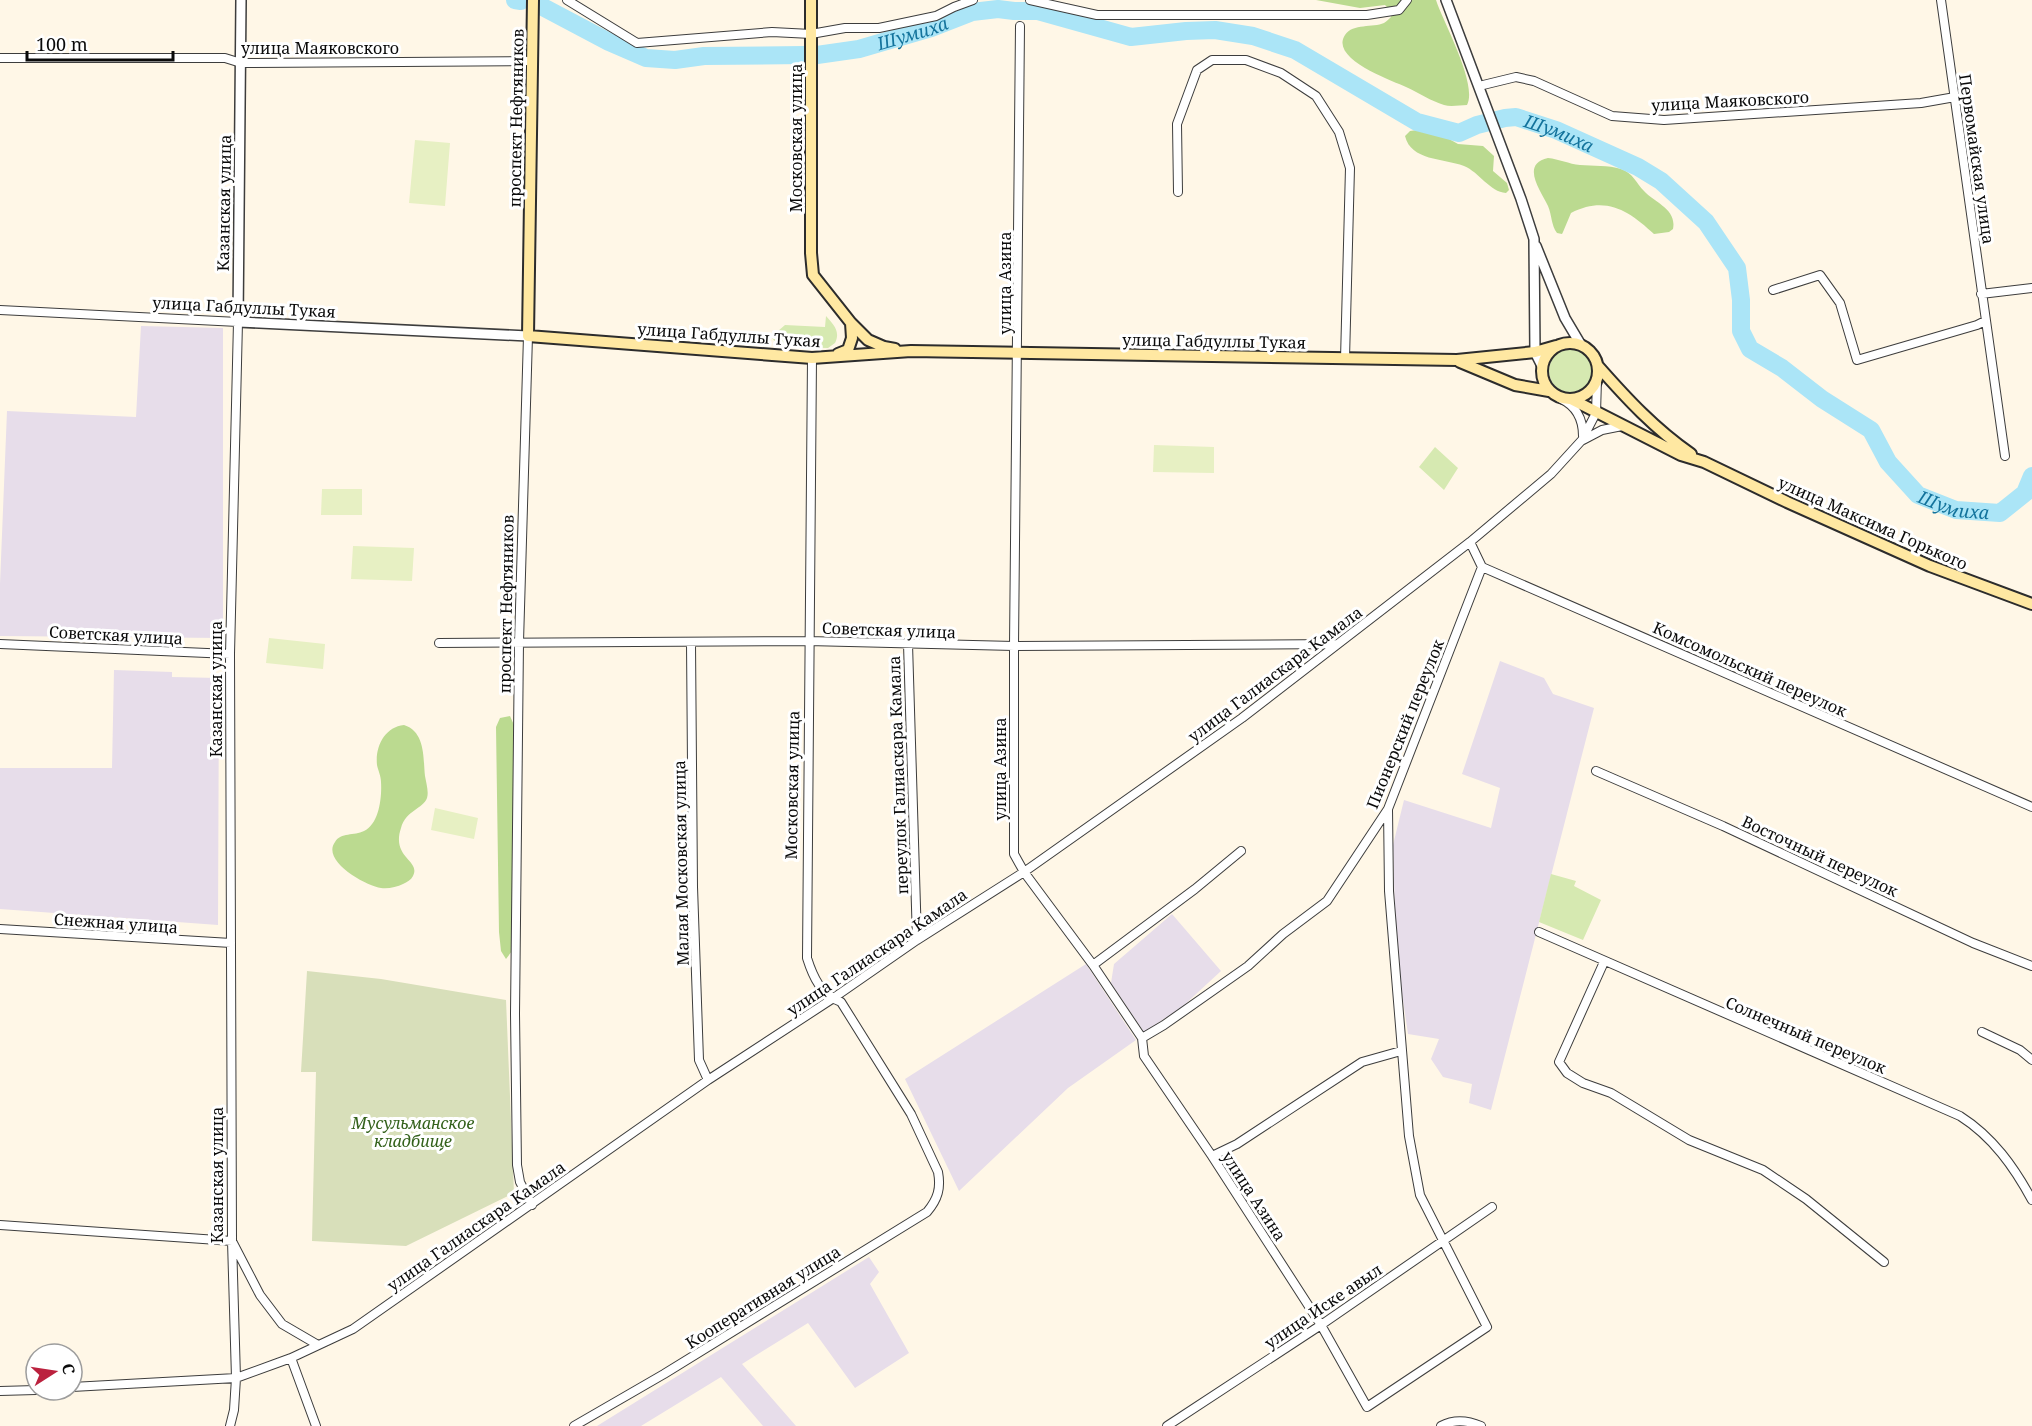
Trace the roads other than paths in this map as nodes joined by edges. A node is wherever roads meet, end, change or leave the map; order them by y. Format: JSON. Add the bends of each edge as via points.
{"nodes":[{"id":1,"x":242,"y":0,"type":"edge"},
{"id":2,"x":532,"y":0,"type":"edge"},
{"id":3,"x":567,"y":0,"type":"edge"},
{"id":4,"x":811,"y":0,"type":"edge"},
{"id":5,"x":973,"y":0,"type":"edge"},
{"id":6,"x":1030,"y":0,"type":"edge"},
{"id":7,"x":1407,"y":0,"type":"edge"},
{"id":8,"x":1446,"y":0,"type":"edge"},
{"id":9,"x":1941,"y":0,"type":"edge"},
{"id":10,"x":1020,"y":26,"type":"dead end"},
{"id":11,"x":811,"y":33,"type":"junction"},
{"id":12,"x":0,"y":58,"type":"edge"},
{"id":13,"x":532,"y":61,"type":"junction"},
{"id":14,"x":241,"y":63,"type":"junction"},
{"id":15,"x":1479,"y":86,"type":"junction"},
{"id":16,"x":1954,"y":97,"type":"junction"},
{"id":17,"x":1178,"y":192,"type":"dead end"},
{"id":18,"x":1534,"y":239,"type":"junction"},
{"id":19,"x":2032,"y":288,"type":"edge"},
{"id":20,"x":1773,"y":290,"type":"dead end"},
{"id":21,"x":1981,"y":294,"type":"junction"},
{"id":22,"x":0,"y":310,"type":"edge"},
{"id":23,"x":1985,"y":321,"type":"junction"},
{"id":24,"x":238,"y":322,"type":"junction"},
{"id":25,"x":851,"y":323,"type":"junction"},
{"id":26,"x":528,"y":336,"type":"junction"},
{"id":27,"x":1581,"y":345,"type":"junction"},
{"id":28,"x":1556,"y":346,"type":"junction"},
{"id":29,"x":911,"y":351,"type":"junction"},
{"id":30,"x":1018,"y":352,"type":"junction"},
{"id":31,"x":1535,"y":352,"type":"junction"},
{"id":32,"x":832,"y":357,"type":"junction"},
{"id":33,"x":812,"y":358,"type":"junction"},
{"id":34,"x":1345,"y":359,"type":"junction"},
{"id":35,"x":1457,"y":360,"type":"junction"},
{"id":36,"x":1542,"y":366,"type":"junction"},
{"id":37,"x":1598,"y":366,"type":"junction"},
{"id":38,"x":1597,"y":380,"type":"junction"},
{"id":39,"x":1549,"y":390,"type":"junction"},
{"id":40,"x":1566,"y":399,"type":"junction"},
{"id":41,"x":1596,"y":413,"type":"junction"},
{"id":42,"x":1625,"y":426,"type":"junction"},
{"id":43,"x":1582,"y":440,"type":"junction"},
{"id":44,"x":2005,"y":456,"type":"dead end"},
{"id":45,"x":1704,"y":462,"type":"junction"},
{"id":46,"x":1470,"y":542,"type":"junction"},
{"id":47,"x":1482,"y":567,"type":"junction"},
{"id":48,"x":2032,"y":604,"type":"edge"},
{"id":49,"x":808,"y":641,"type":"junction"},
{"id":50,"x":519,"y":642,"type":"junction"},
{"id":51,"x":692,"y":642,"type":"junction"},
{"id":52,"x":439,"y":643,"type":"dead end"},
{"id":53,"x":0,"y":644,"type":"edge"},
{"id":54,"x":908,"y":644,"type":"junction"},
{"id":55,"x":1338,"y":644,"type":"junction"},
{"id":56,"x":1014,"y":646,"type":"junction"},
{"id":57,"x":230,"y":654,"type":"junction"},
{"id":58,"x":1596,"y":771,"type":"dead end"},
{"id":59,"x":2032,"y":807,"type":"edge"},
{"id":60,"x":1388,"y":809,"type":"junction"},
{"id":61,"x":1241,"y":851,"type":"dead end"},
{"id":62,"x":1024,"y":872,"type":"junction"},
{"id":63,"x":0,"y":929,"type":"edge"},
{"id":64,"x":1539,"y":932,"type":"dead end"},
{"id":65,"x":917,"y":940,"type":"junction"},
{"id":66,"x":231,"y":944,"type":"junction"},
{"id":67,"x":1604,"y":962,"type":"junction"},
{"id":68,"x":1093,"y":965,"type":"junction"},
{"id":69,"x":2032,"y":966,"type":"edge"},
{"id":70,"x":832,"y":999,"type":"junction"},
{"id":71,"x":1982,"y":1032,"type":"dead end"},
{"id":72,"x":1142,"y":1038,"type":"junction"},
{"id":73,"x":1401,"y":1051,"type":"junction"},
{"id":74,"x":2032,"y":1060,"type":"edge"},
{"id":75,"x":708,"y":1080,"type":"junction"},
{"id":76,"x":1212,"y":1156,"type":"junction"},
{"id":77,"x":938,"y":1172,"type":"joint"},
{"id":78,"x":2032,"y":1200,"type":"edge"},
{"id":79,"x":532,"y":1204,"type":"junction"},
{"id":80,"x":1492,"y":1207,"type":"dead end"},
{"id":81,"x":0,"y":1225,"type":"edge"},
{"id":82,"x":232,"y":1241,"type":"junction"},
{"id":83,"x":1443,"y":1241,"type":"junction"},
{"id":84,"x":1884,"y":1262,"type":"dead end"},
{"id":85,"x":1321,"y":1325,"type":"junction"},
{"id":86,"x":318,"y":1345,"type":"junction"},
{"id":87,"x":291,"y":1358,"type":"junction"},
{"id":88,"x":236,"y":1378,"type":"junction"},
{"id":89,"x":84,"y":1387,"type":"edge"},
{"id":90,"x":24,"y":1390,"type":"edge"},
{"id":91,"x":0,"y":1391,"type":"edge"},
{"id":92,"x":230,"y":1426,"type":"edge"},
{"id":93,"x":316,"y":1426,"type":"edge"},
{"id":94,"x":574,"y":1426,"type":"edge"},
{"id":95,"x":1167,"y":1426,"type":"edge"},
{"id":96,"x":1441,"y":1426,"type":"edge"},
{"id":97,"x":1481,"y":1426,"type":"edge"}],
"edges":[{"from":1,"to":14,"type":"street","name":"Казанская улица"},
{"from":2,"to":13,"type":"main road","name":"проспект Нефтяников"},
{"from":3,"to":11,"type":"street","via":[[637,43],[772,32]]},
{"from":4,"to":11,"type":"main road","name":"Московская улица"},
{"from":5,"to":11,"type":"street","via":[[914,22]]},
{"from":6,"to":7,"type":"street","via":[[1097,15],[1367,15],[1400,10]]},
{"from":8,"to":15,"type":"street"},
{"from":9,"to":16,"type":"street","name":"Первомайская улица"},
{"from":10,"to":30,"type":"street","name":"улица Азина"},
{"from":11,"to":25,"type":"main road","name":"Московская улица","via":[[813,275]]},
{"from":12,"to":14,"type":"street","name":"улица Маяковского","via":[[225,58]]},
{"from":13,"to":14,"type":"street","name":"улица Маяковского"},
{"from":13,"to":26,"type":"main road","name":"проспект Нефтяников"},
{"from":14,"to":24,"type":"street","name":"Казанская улица"},
{"from":15,"to":16,"type":"street","name":"улица Маяковского","via":[[1516,77],[1534,81],[1612,116],[1664,120],[1921,104]]},
{"from":15,"to":18,"type":"street"},
{"from":16,"to":21,"type":"street","name":"Первомайская улица"},
{"from":17,"to":34,"type":"street","via":[[1177,124],[1197,70],[1212,60],[1246,60],[1281,73],[1316,96],[1339,132],[1350,168]]},
{"from":18,"to":27,"type":"street","via":[[1565,318]]},
{"from":18,"to":31,"type":"street"},
{"from":19,"to":21,"type":"street"},
{"from":20,"to":23,"type":"street","via":[[1820,275],[1839,303],[1857,360]]},
{"from":21,"to":23,"type":"street","name":"Первомайская улица"},
{"from":22,"to":24,"type":"street","name":"улица Габдуллы Тукая"},
{"from":23,"to":44,"type":"street","name":"Первомайская улица"},
{"from":24,"to":26,"type":"street","name":"улица Габдуллы Тукая"},
{"from":24,"to":57,"type":"street","name":"Казанская улица"},
{"from":25,"to":29,"type":"main road","via":[[868,340]]},
{"from":25,"to":32,"type":"main road","via":[[848,350]]},
{"from":26,"to":33,"type":"main road","name":"улица Габдуллы Тукая"},
{"from":26,"to":50,"type":"street","name":"проспект Нефтяников"},
{"from":27,"to":28,"type":"main road"},
{"from":27,"to":37,"type":"main road","name":"улица Максима Горького","via":[[1589,350]]},
{"from":28,"to":31,"type":"main road","name":"улица Габдуллы Тукая"},
{"from":28,"to":36,"type":"main road"},
{"from":29,"to":30,"type":"main road","name":"улица Габдуллы Тукая"},
{"from":29,"to":32,"type":"main road","name":"улица Габдуллы Тукая"},
{"from":30,"to":34,"type":"main road","name":"улица Габдуллы Тукая"},
{"from":30,"to":56,"type":"street","name":"улица Азина"},
{"from":31,"to":35,"type":"main road","name":"улица Габдуллы Тукая"},
{"from":31,"to":36,"type":"street"},
{"from":32,"to":33,"type":"main road","name":"улица Габдуллы Тукая"},
{"from":33,"to":49,"type":"street","name":"Московская улица"},
{"from":34,"to":35,"type":"main road","name":"улица Габдуллы Тукая"},
{"from":35,"to":39,"type":"main road","name":"улица Габдуллы Тукая","via":[[1515,385]]},
{"from":36,"to":39,"type":"main road"},
{"from":37,"to":38,"type":"main road"},
{"from":37,"to":45,"type":"main road","name":"улица Максима Горького","via":[[1648,420]]},
{"from":38,"to":40,"type":"main road","via":[[1587,394]]},
{"from":38,"to":41,"type":"street","name":"улица Галиаскара Камала"},
{"from":39,"to":40,"type":"main road","name":"улица Максима Горького"},
{"from":40,"to":41,"type":"main road","name":"улица Максима Горького"},
{"from":40,"to":43,"type":"street","via":[[1579,416]]},
{"from":41,"to":42,"type":"main road","name":"улица Максима Горького"},
{"from":41,"to":43,"type":"street","name":"улица Галиаскара Камала"},
{"from":42,"to":43,"type":"street","via":[[1602,430]]},
{"from":42,"to":45,"type":"main road","name":"улица Максима Горького"},
{"from":43,"to":46,"type":"street","name":"улица Галиаскара Камала","via":[[1551,474]]},
{"from":45,"to":48,"type":"main road","name":"улица Максима Горького","via":[[1930,566]]},
{"from":46,"to":47,"type":"street"},
{"from":46,"to":55,"type":"street","name":"улица Галиаскара Камала"},
{"from":47,"to":59,"type":"street","name":"Комсомольский переулок"},
{"from":47,"to":60,"type":"street","name":"Пионерский переулок"},
{"from":49,"to":51,"type":"street","name":"Советская улица"},
{"from":49,"to":54,"type":"street","name":"Советская улица"},
{"from":49,"to":70,"type":"street","name":"Московская улица","via":[[805,946],[811,972]]},
{"from":50,"to":51,"type":"street","name":"Советская улица"},
{"from":50,"to":52,"type":"street","name":"Советская улица"},
{"from":50,"to":79,"type":"street","name":"проспект Нефтяников","via":[[517,1165],[520,1182]]},
{"from":51,"to":75,"type":"street","name":"Малая Московская улица","via":[[693,886],[699,1060]]},
{"from":53,"to":57,"type":"street","name":"Советская улица"},
{"from":54,"to":56,"type":"street","name":"Советская улица"},
{"from":54,"to":65,"type":"street","name":"переулок Галиаскара Камала"},
{"from":55,"to":56,"type":"street","name":"Советская улица"},
{"from":55,"to":62,"type":"street","name":"улица Галиаскара Камала","via":[[1242,718]]},
{"from":56,"to":62,"type":"street","name":"улица Азина","via":[[1014,854]]},
{"from":57,"to":66,"type":"street","name":"Казанская улица"},
{"from":58,"to":69,"type":"street","name":"Восточный переулок","via":[[1755,840],[1973,944]]},
{"from":60,"to":72,"type":"street","name":"Пионерский переулок","via":[[1327,901],[1248,966]]},
{"from":60,"to":73,"type":"street","via":[[1389,891]]},
{"from":61,"to":68,"type":"street"},
{"from":62,"to":65,"type":"street","name":"улица Галиаскара Камала"},
{"from":62,"to":68,"type":"street","name":"улица Азина"},
{"from":63,"to":66,"type":"street","name":"Снежная улица"},
{"from":64,"to":67,"type":"street","name":"Солнечный переулок"},
{"from":65,"to":70,"type":"street","name":"улица Галиаскара Камала"},
{"from":66,"to":82,"type":"street","name":"Казанская улица"},
{"from":67,"to":78,"type":"street","name":"Солнечный переулок","via":[[1960,1116],[1993,1142]]},
{"from":67,"to":84,"type":"street","via":[[1559,1062],[1567,1073],[1611,1093],[1689,1140],[1763,1170]]},
{"from":68,"to":72,"type":"street","name":"улица Азина"},
{"from":70,"to":75,"type":"street","name":"улица Галиаскара Камала"},
{"from":70,"to":77,"type":"street","name":"Московская улица","via":[[841,1002],[876,1056],[911,1114]]},
{"from":71,"to":74,"type":"street"},
{"from":72,"to":76,"type":"street","name":"улица Азина","via":[[1144,1056]]},
{"from":73,"to":76,"type":"street","via":[[1362,1062]]},
{"from":73,"to":83,"type":"street","via":[[1409,1136],[1420,1194]]},
{"from":75,"to":79,"type":"street","name":"улица Галиаскара Камала"},
{"from":76,"to":85,"type":"street","name":"улица Азина"},
{"from":77,"to":94,"type":"street","name":"Кооперативная улица","via":[[939,1193],[927,1212]]},
{"from":79,"to":86,"type":"street","name":"улица Галиаскара Камала","via":[[353,1329]]},
{"from":80,"to":83,"type":"street","name":"улица Иске авыл"},
{"from":81,"to":82,"type":"street"},
{"from":82,"to":86,"type":"street","via":[[260,1295],[282,1324]]},
{"from":82,"to":88,"type":"street","name":"Казанская улица"},
{"from":83,"to":85,"type":"street","name":"улица Иске авыл"},
{"from":83,"to":85,"type":"street","name":"улица Азина","via":[[1487,1327],[1367,1407]]},
{"from":85,"to":95,"type":"street","name":"улица Иске авыл"},
{"from":86,"to":87,"type":"street","name":"улица Галиаскара Камала"},
{"from":87,"to":88,"type":"street","name":"улица Галиаскара Камала"},
{"from":87,"to":93,"type":"street"},
{"from":88,"to":89,"type":"street","name":"улица Галиаскара Камала"},
{"from":88,"to":92,"type":"street","name":"Казанская улица"},
{"from":90,"to":91,"type":"street"},
{"from":96,"to":97,"type":"street","via":[[1457,1421]]}]}
